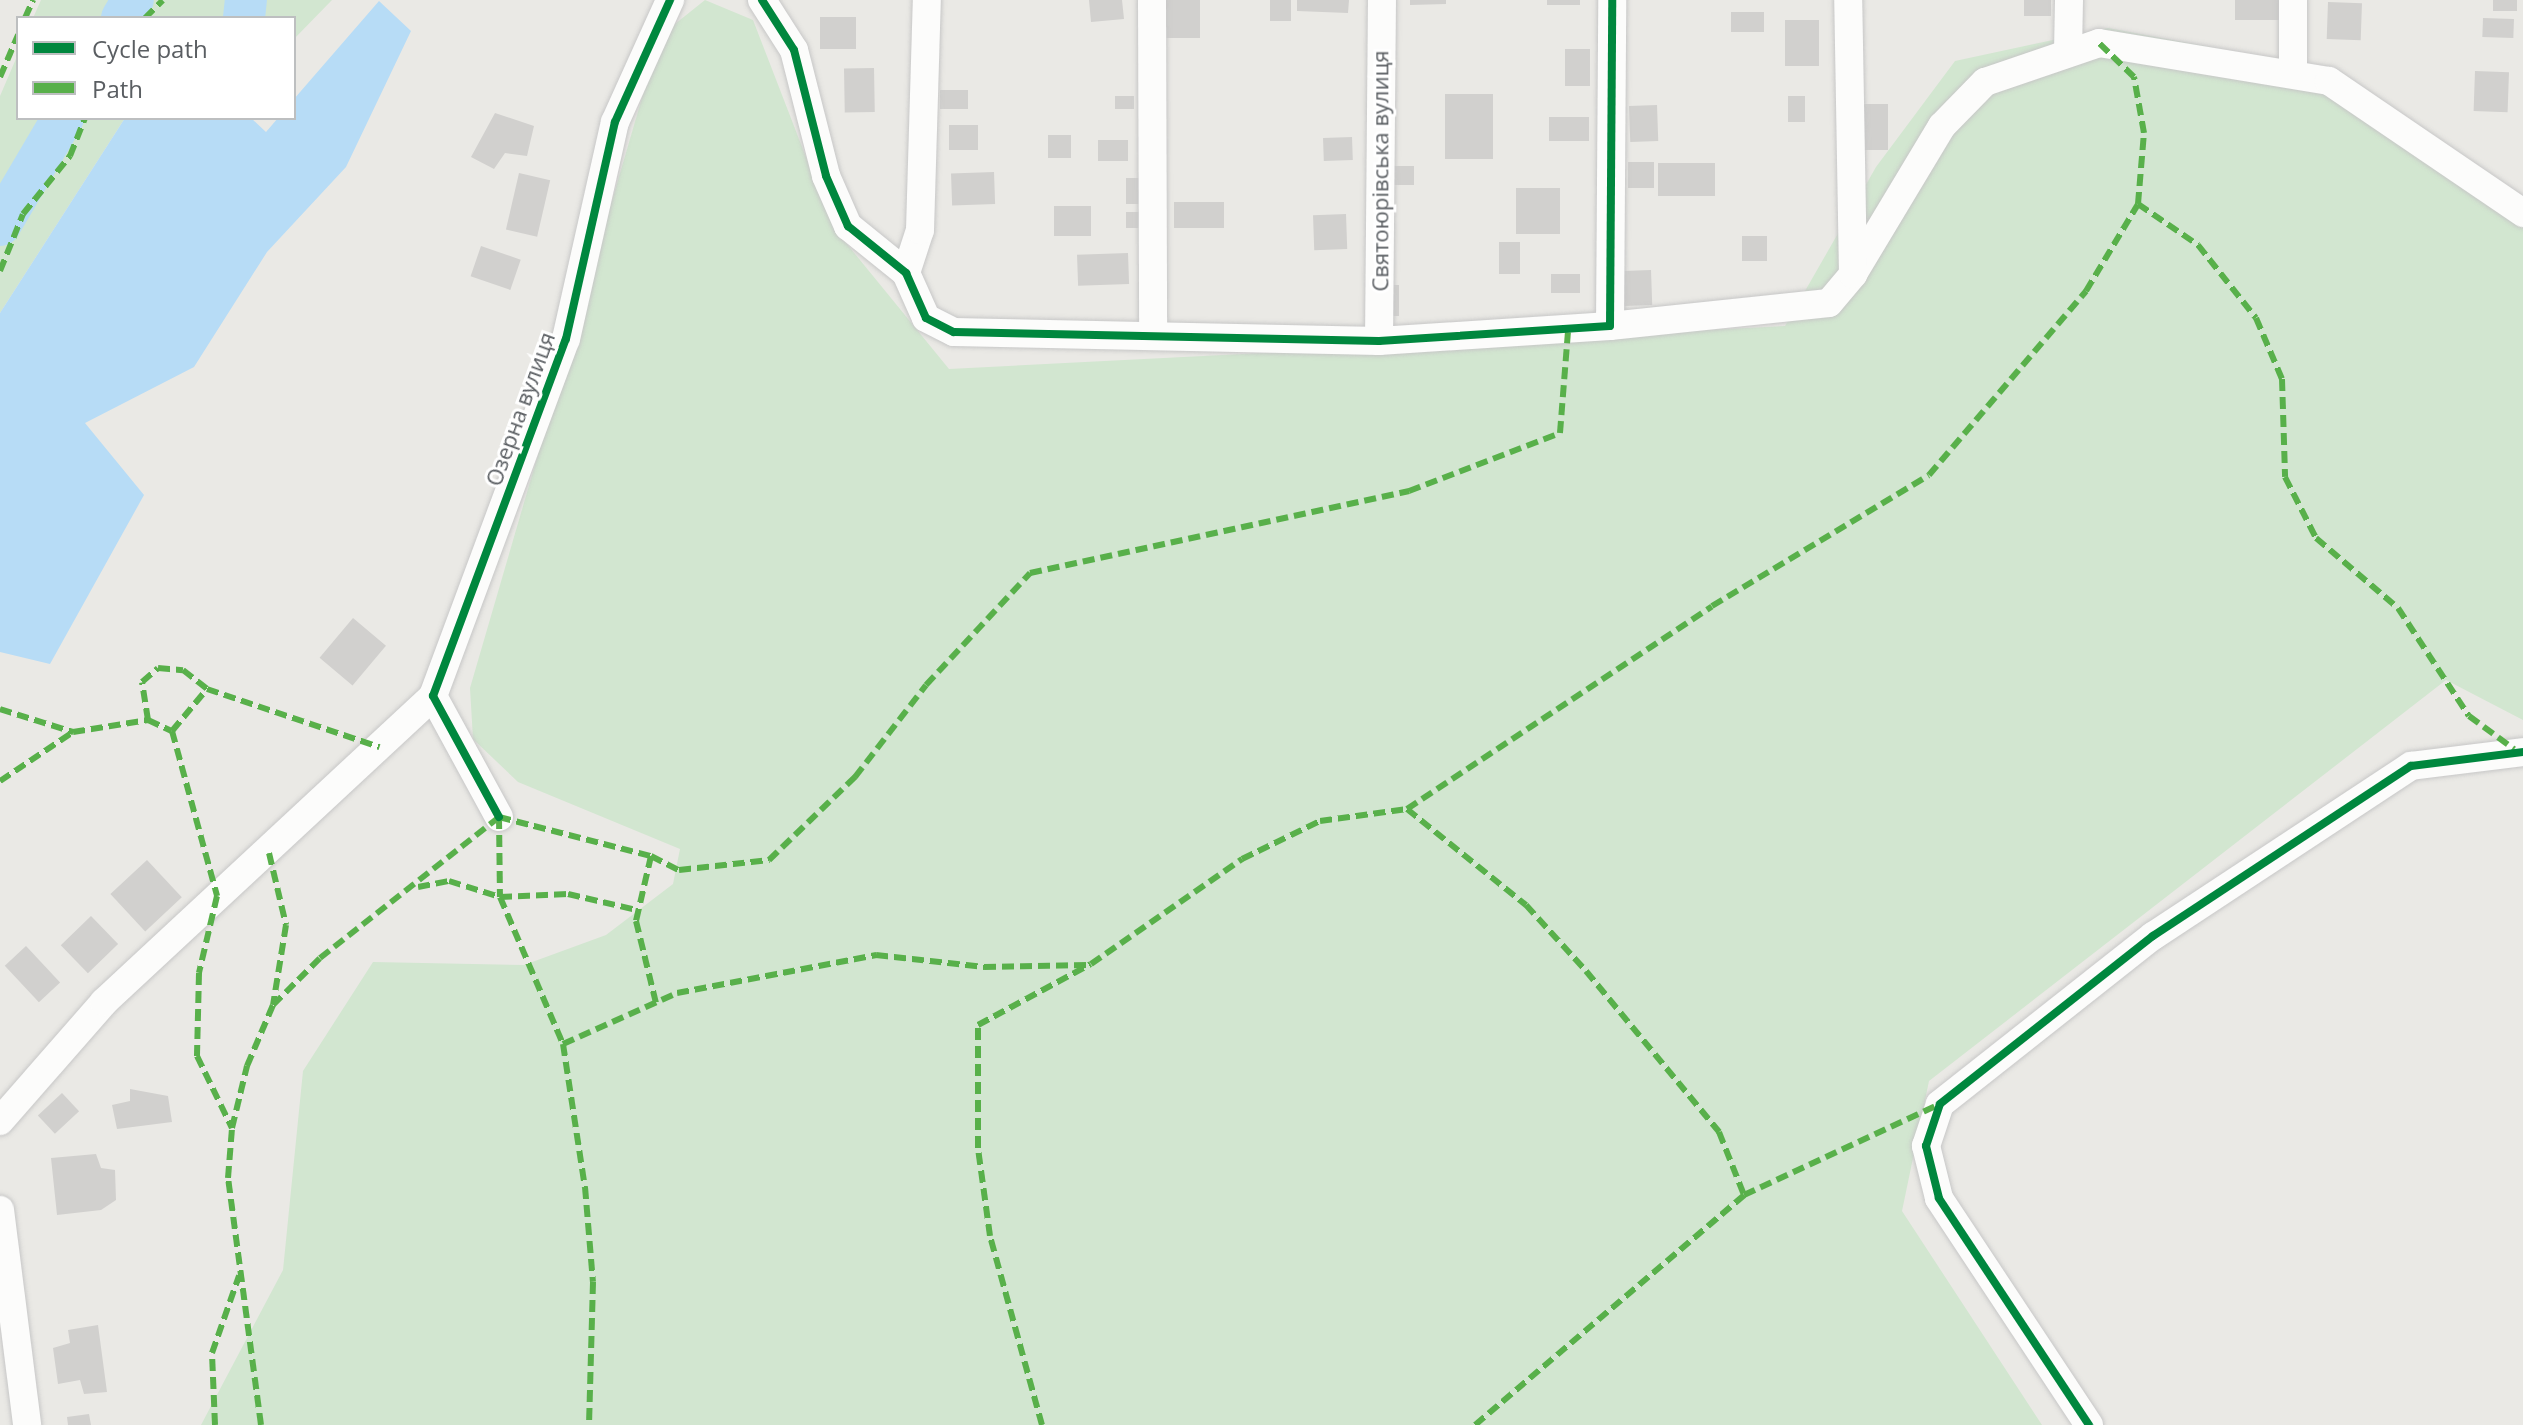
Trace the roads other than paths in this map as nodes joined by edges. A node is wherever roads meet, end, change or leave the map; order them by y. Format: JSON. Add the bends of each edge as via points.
{"nodes":[{"id":1,"x":670,"y":0,"type":"edge"},
{"id":2,"x":762,"y":0,"type":"edge"},
{"id":3,"x":927,"y":0,"type":"edge"},
{"id":4,"x":1152,"y":0,"type":"edge"},
{"id":5,"x":1382,"y":0,"type":"edge"},
{"id":6,"x":1612,"y":0,"type":"edge"},
{"id":7,"x":1848,"y":0,"type":"edge"},
{"id":8,"x":2069,"y":0,"type":"edge"},
{"id":9,"x":2293,"y":0,"type":"edge"},
{"id":10,"x":2068,"y":52,"type":"junction"},
{"id":11,"x":2293,"y":70,"type":"junction"},
{"id":12,"x":2523,"y":213,"type":"edge"},
{"id":13,"x":906,"y":273,"type":"junction"},
{"id":14,"x":1853,"y":274,"type":"junction"},
{"id":15,"x":1610,"y":326,"type":"junction"},
{"id":16,"x":1153,"y":331,"type":"junction"},
{"id":17,"x":1379,"y":341,"type":"junction"},
{"id":18,"x":433,"y":696,"type":"junction"},
{"id":19,"x":2523,"y":752,"type":"edge"},
{"id":20,"x":499,"y":817,"type":"dead end"},
{"id":21,"x":0,"y":1121,"type":"edge"},
{"id":22,"x":0,"y":1210,"type":"edge"},
{"id":23,"x":27,"y":1425,"type":"edge"},
{"id":24,"x":2089,"y":1425,"type":"edge"}],
"edges":[{"from":1,"to":18,"type":"street","name":"Озерна вулиця","via":[[615,122],[566,339]]},
{"from":2,"to":13,"type":"street","via":[[794,50],[826,176],[848,226]]},
{"from":3,"to":13,"type":"street","via":[[920,230]]},
{"from":4,"to":16,"type":"street"},
{"from":5,"to":17,"type":"street","name":"Святоюрівська вулиця"},
{"from":6,"to":15,"type":"street"},
{"from":7,"to":14,"type":"street"},
{"from":8,"to":10,"type":"street"},
{"from":9,"to":11,"type":"street"},
{"from":10,"to":11,"type":"street","via":[[2099,43]]},
{"from":10,"to":14,"type":"street","via":[[1985,82],[1942,126]]},
{"from":11,"to":12,"type":"street","via":[[2329,81]]},
{"from":13,"to":16,"type":"street","via":[[926,318],[954,332]]},
{"from":14,"to":15,"type":"street","via":[[1829,303]]},
{"from":15,"to":17,"type":"street"},
{"from":16,"to":17,"type":"street"},
{"from":18,"to":20,"type":"street"},
{"from":18,"to":21,"type":"street","via":[[104,1002]]},
{"from":19,"to":24,"type":"street","via":[[2411,766],[2153,936],[1940,1104],[1926,1146],[1939,1198]]},
{"from":22,"to":23,"type":"street"}]}
